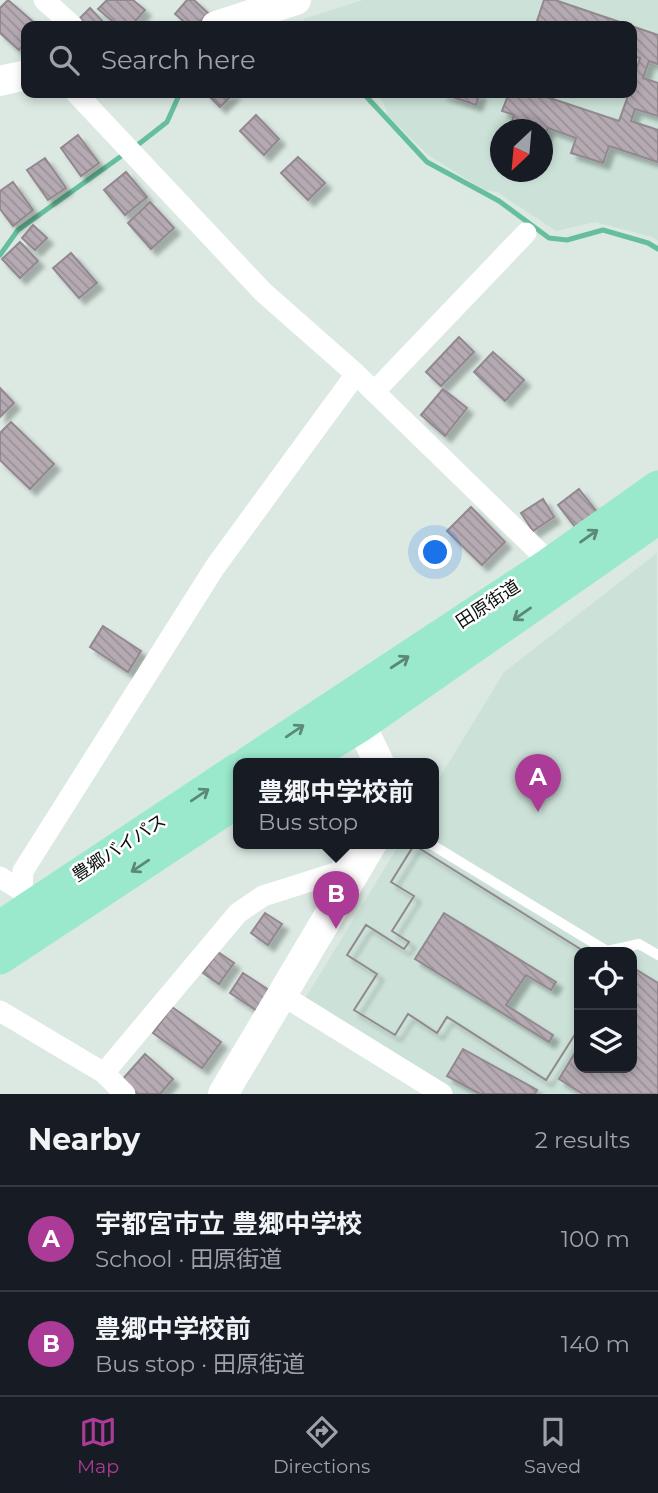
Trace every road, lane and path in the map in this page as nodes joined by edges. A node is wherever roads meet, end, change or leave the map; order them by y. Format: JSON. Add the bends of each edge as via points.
{"nodes":[{"id":1,"x":44,"y":0,"type":"edge"},
{"id":2,"x":296,"y":0,"type":"edge"},
{"id":3,"x":264,"y":5,"type":"edge"},
{"id":4,"x":67,"y":21,"type":"edge"},
{"id":5,"x":227,"y":21,"type":"edge"},
{"id":6,"x":21,"y":76,"type":"edge"},
{"id":7,"x":0,"y":81,"type":"edge"},
{"id":8,"x":81,"y":98,"type":"edge"},
{"id":9,"x":526,"y":233,"type":"dead end"},
{"id":10,"x":356,"y":374,"type":"junction"},
{"id":11,"x":374,"y":392,"type":"junction"},
{"id":12,"x":658,"y":487,"type":"edge"},
{"id":13,"x":658,"y":518,"type":"edge"},
{"id":14,"x":555,"y":576,"type":"junction"},
{"id":15,"x":352,"y":712,"type":"junction"},
{"id":16,"x":258,"y":758,"type":"edge"},
{"id":17,"x":305,"y":758,"type":"edge"},
{"id":18,"x":376,"y":758,"type":"edge"},
{"id":19,"x":233,"y":772,"type":"edge"},
{"id":20,"x":233,"y":804,"type":"edge"},
{"id":21,"x":342,"y":849,"type":"edge"},
{"id":22,"x":368,"y":849,"type":"edge"},
{"id":23,"x":439,"y":849,"type":"edge"},
{"id":24,"x":0,"y":877,"type":"edge"},
{"id":25,"x":345,"y":879,"type":"junction"},
{"id":26,"x":32,"y":909,"type":"junction"},
{"id":27,"x":0,"y":927,"type":"edge"},
{"id":28,"x":658,"y":955,"type":"edge"},
{"id":29,"x":0,"y":958,"type":"edge"},
{"id":30,"x":282,"y":995,"type":"junction"},
{"id":31,"x":0,"y":1011,"type":"edge"},
{"id":32,"x":104,"y":1073,"type":"junction"},
{"id":33,"x":125,"y":1094,"type":"edge"},
{"id":34,"x":223,"y":1094,"type":"edge"},
{"id":35,"x":442,"y":1094,"type":"edge"}],
"edges":[{"from":1,"to":4,"type":"street"},
{"from":2,"to":3,"type":"street"},
{"from":3,"to":5,"type":"street"},
{"from":6,"to":7,"type":"street"},
{"from":8,"to":10,"type":"street","via":[[263,292]]},
{"from":9,"to":11,"type":"street"},
{"from":10,"to":11,"type":"street"},
{"from":10,"to":26,"type":"street","via":[[215,567],[23,872]]},
{"from":11,"to":14,"type":"street","via":[[539,552]]},
{"from":14,"to":12,"type":"main road","name":"田原街道","one_way":true},
{"from":13,"to":14,"type":"main road","name":"田原街道"},
{"from":14,"to":15,"type":"main road","name":"田原街道"},
{"from":16,"to":15,"type":"main road","one_way":true},
{"from":15,"to":17,"type":"main road"},
{"from":15,"to":18,"type":"street"},
{"from":26,"to":19,"type":"main road","name":"豊郷バイパス","one_way":true},
{"from":20,"to":26,"type":"main road","name":"豊郷バイパス","one_way":true},
{"from":21,"to":25,"type":"street"},
{"from":22,"to":25,"type":"street"},
{"from":23,"to":28,"type":"lane","via":[[607,951],[639,944]]},
{"from":24,"to":26,"type":"street"},
{"from":25,"to":30,"type":"street"},
{"from":25,"to":32,"type":"street","via":[[263,896],[238,913]]},
{"from":26,"to":27,"type":"main road","name":"豊郷バイパス"},
{"from":26,"to":29,"type":"main road","name":"豊郷バイパス"},
{"from":30,"to":34,"type":"street"},
{"from":30,"to":35,"type":"street"},
{"from":31,"to":32,"type":"street"},
{"from":32,"to":33,"type":"street"}]}
